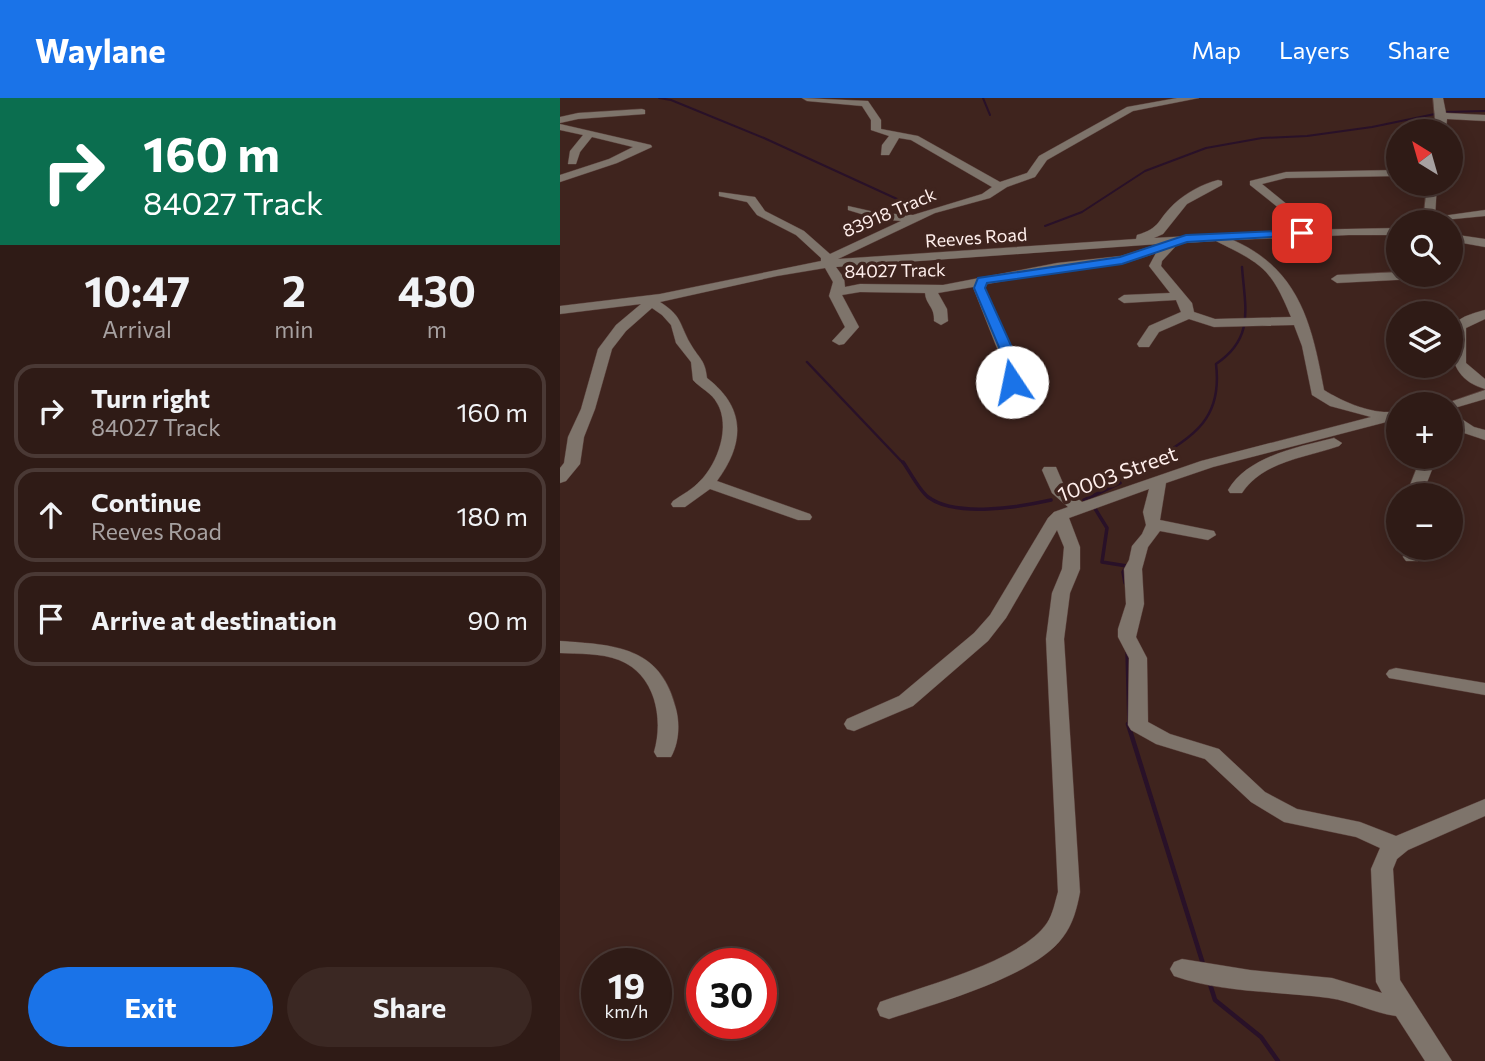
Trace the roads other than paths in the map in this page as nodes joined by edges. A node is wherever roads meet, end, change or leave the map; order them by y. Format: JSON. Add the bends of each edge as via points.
{"nodes":[{"id":1,"x":1194,"y":98,"type":"edge"},
{"id":2,"x":1438,"y":98,"type":"edge"},
{"id":3,"x":807,"y":99,"type":"edge"},
{"id":4,"x":642,"y":112,"type":"dead end"},
{"id":5,"x":1441,"y":116,"type":"joint"},
{"id":6,"x":1485,"y":118,"type":"edge"},
{"id":7,"x":560,"y":120,"type":"edge"},
{"id":8,"x":560,"y":127,"type":"edge"},
{"id":9,"x":589,"y":135,"type":"junction"},
{"id":10,"x":896,"y":135,"type":"junction"},
{"id":11,"x":885,"y":153,"type":"dead end"},
{"id":12,"x":572,"y":162,"type":"dead end"},
{"id":13,"x":1386,"y":173,"type":"edge"},
{"id":14,"x":560,"y":179,"type":"edge"},
{"id":15,"x":1218,"y":183,"type":"dead end"},
{"id":16,"x":1000,"y":187,"type":"junction"},
{"id":17,"x":723,"y":194,"type":"dead end"},
{"id":18,"x":852,"y":208,"type":"dead end"},
{"id":19,"x":1485,"y":213,"type":"edge"},
{"id":20,"x":1463,"y":217,"type":"edge"},
{"id":21,"x":913,"y":218,"type":"junction"},
{"id":22,"x":1386,"y":232,"type":"edge"},
{"id":23,"x":1285,"y":234,"type":"junction"},
{"id":24,"x":1216,"y":237,"type":"junction"},
{"id":25,"x":1463,"y":239,"type":"edge"},
{"id":26,"x":1180,"y":241,"type":"junction"},
{"id":27,"x":1485,"y":243,"type":"edge"},
{"id":28,"x":1114,"y":244,"type":"junction"},
{"id":29,"x":827,"y":261,"type":"junction"},
{"id":30,"x":838,"y":276,"type":"junction"},
{"id":31,"x":1386,"y":276,"type":"edge"},
{"id":32,"x":1336,"y":279,"type":"dead end"},
{"id":33,"x":982,"y":280,"type":"junction"},
{"id":34,"x":859,"y":288,"type":"junction"},
{"id":35,"x":931,"y":289,"type":"junction"},
{"id":36,"x":837,"y":292,"type":"junction"},
{"id":37,"x":1179,"y":296,"type":"junction"},
{"id":38,"x":1124,"y":299,"type":"dead end"},
{"id":39,"x":650,"y":301,"type":"junction"},
{"id":40,"x":560,"y":310,"type":"edge"},
{"id":41,"x":1188,"y":314,"type":"junction"},
{"id":42,"x":1485,"y":314,"type":"edge"},
{"id":43,"x":942,"y":321,"type":"dead end"},
{"id":44,"x":1298,"y":321,"type":"junction"},
{"id":45,"x":839,"y":341,"type":"dead end"},
{"id":46,"x":1144,"y":344,"type":"dead end"},
{"id":47,"x":1485,"y":385,"type":"edge"},
{"id":48,"x":1485,"y":394,"type":"edge"},
{"id":49,"x":1463,"y":401,"type":"edge"},
{"id":50,"x":1012,"y":410,"type":"dead end"},
{"id":51,"x":1386,"y":415,"type":"edge"},
{"id":52,"x":1386,"y":418,"type":"edge"},
{"id":53,"x":1367,"y":423,"type":"junction"},
{"id":54,"x":1463,"y":425,"type":"edge"},
{"id":55,"x":1485,"y":435,"type":"edge"},
{"id":56,"x":1050,"y":470,"type":"dead end"},
{"id":57,"x":560,"y":478,"type":"edge"},
{"id":58,"x":1159,"y":480,"type":"junction"},
{"id":59,"x":707,"y":483,"type":"junction"},
{"id":60,"x":1236,"y":490,"type":"dead end"},
{"id":61,"x":679,"y":504,"type":"dead end"},
{"id":62,"x":1069,"y":511,"type":"junction"},
{"id":63,"x":804,"y":517,"type":"dead end"},
{"id":64,"x":1154,"y":524,"type":"junction"},
{"id":65,"x":1208,"y":535,"type":"dead end"},
{"id":66,"x":560,"y":647,"type":"edge"},
{"id":67,"x":1395,"y":674,"type":"dead end"},
{"id":68,"x":1485,"y":690,"type":"edge"},
{"id":69,"x":854,"y":724,"type":"dead end"},
{"id":70,"x":664,"y":752,"type":"dead end"},
{"id":71,"x":1485,"y":807,"type":"edge"},
{"id":72,"x":1396,"y":846,"type":"junction"},
{"id":73,"x":1182,"y":969,"type":"dead end"},
{"id":74,"x":1401,"y":1006,"type":"junction"},
{"id":75,"x":889,"y":1009,"type":"dead end"},
{"id":76,"x":1439,"y":1061,"type":"edge"}],
"edges":[{"from":1,"to":16,"type":"street","name":"83918 Track","via":[[1127,110],[1043,158],[1033,174]]},
{"from":2,"to":5,"type":"street"},
{"from":3,"to":10,"type":"street","via":[[866,103],[876,130]]},
{"from":4,"to":7,"type":"street"},
{"from":5,"to":6,"type":"street"},
{"from":8,"to":9,"type":"street"},
{"from":9,"to":12,"type":"street"},
{"from":9,"to":14,"type":"street","via":[[645,146]]},
{"from":10,"to":11,"type":"street"},
{"from":10,"to":16,"type":"street","via":[[914,138]]},
{"from":13,"to":23,"type":"street","via":[[1286,175],[1254,183],[1295,216]]},
{"from":15,"to":28,"type":"street","via":[[1185,199],[1157,233]]},
{"from":16,"to":21,"type":"street","name":"83918 Track","via":[[986,196]]},
{"from":17,"to":29,"type":"street","name":"84027 Track","via":[[749,198],[761,213],[804,235]]},
{"from":18,"to":21,"type":"street","via":[[878,216]]},
{"from":19,"to":20,"type":"street"},
{"from":21,"to":29,"type":"street","name":"83918 Track"},
{"from":22,"to":23,"type":"street","name":"Reeves Road"},
{"from":23,"to":24,"type":"street","name":"Reeves Road"},
{"from":24,"to":26,"type":"street","name":"Reeves Road"},
{"from":24,"to":44,"type":"street","via":[[1250,252],[1271,268],[1284,284]]},
{"from":25,"to":27,"type":"street"},
{"from":26,"to":28,"type":"street","name":"Reeves Road"},
{"from":26,"to":33,"type":"street","name":"84027 Track","via":[[1122,260]]},
{"from":26,"to":37,"type":"street","via":[[1155,262]]},
{"from":28,"to":29,"type":"street","name":"Reeves Road"},
{"from":29,"to":30,"type":"street","name":"84027 Track"},
{"from":29,"to":39,"type":"street","name":"Reeves Road"},
{"from":30,"to":34,"type":"street"},
{"from":30,"to":36,"type":"street","name":"84027 Track"},
{"from":31,"to":32,"type":"street"},
{"from":33,"to":35,"type":"street","name":"84027 Track"},
{"from":33,"to":50,"type":"street","via":[[979,288],[1011,366]]},
{"from":34,"to":35,"type":"street","name":"84027 Track"},
{"from":34,"to":36,"type":"street","name":"84027 Track"},
{"from":35,"to":43,"type":"street"},
{"from":36,"to":45,"type":"street","via":[[852,327]]},
{"from":37,"to":38,"type":"street"},
{"from":37,"to":41,"type":"street"},
{"from":39,"to":40,"type":"street","name":"Reeves Road"},
{"from":39,"to":57,"type":"street","via":[[605,349],[576,437],[572,464]]},
{"from":39,"to":59,"type":"street","via":[[677,326],[698,362],[700,380],[719,394],[727,409],[726,449]]},
{"from":41,"to":44,"type":"street","via":[[1214,323]]},
{"from":41,"to":46,"type":"street","via":[[1154,330]]},
{"from":42,"to":47,"type":"street","via":[[1459,328],[1458,362],[1462,371]]},
{"from":44,"to":51,"type":"street","via":[[1314,362],[1317,392],[1335,402]]},
{"from":48,"to":49,"type":"street"},
{"from":52,"to":53,"type":"street","name":"10003 Street"},
{"from":53,"to":58,"type":"street","name":"10003 Street"},
{"from":53,"to":60,"type":"street","via":[[1330,444],[1255,470]]},
{"from":54,"to":55,"type":"street"},
{"from":56,"to":62,"type":"street"},
{"from":58,"to":62,"type":"street","name":"10003 Street"},
{"from":58,"to":64,"type":"street","via":[[1150,512]]},
{"from":59,"to":61,"type":"street"},
{"from":59,"to":63,"type":"street"},
{"from":62,"to":69,"type":"street","name":"10003 Street","via":[[981,637],[906,701]]},
{"from":62,"to":75,"type":"street","via":[[1071,569],[1061,593],[1055,639],[1069,892],[1064,914],[1045,942],[1015,960]]},
{"from":64,"to":65,"type":"street"},
{"from":64,"to":72,"type":"street","via":[[1133,569],[1135,604],[1126,629],[1138,658],[1138,724],[1163,739],[1212,754],[1258,797],[1292,816],[1360,830]]},
{"from":66,"to":70,"type":"street","via":[[619,652],[649,669],[667,711],[670,734]]},
{"from":67,"to":68,"type":"street"},
{"from":71,"to":72,"type":"street"},
{"from":72,"to":74,"type":"street","via":[[1384,861],[1383,881],[1386,970]]},
{"from":73,"to":74,"type":"street","via":[[1332,988]]},
{"from":74,"to":76,"type":"street"}]}
